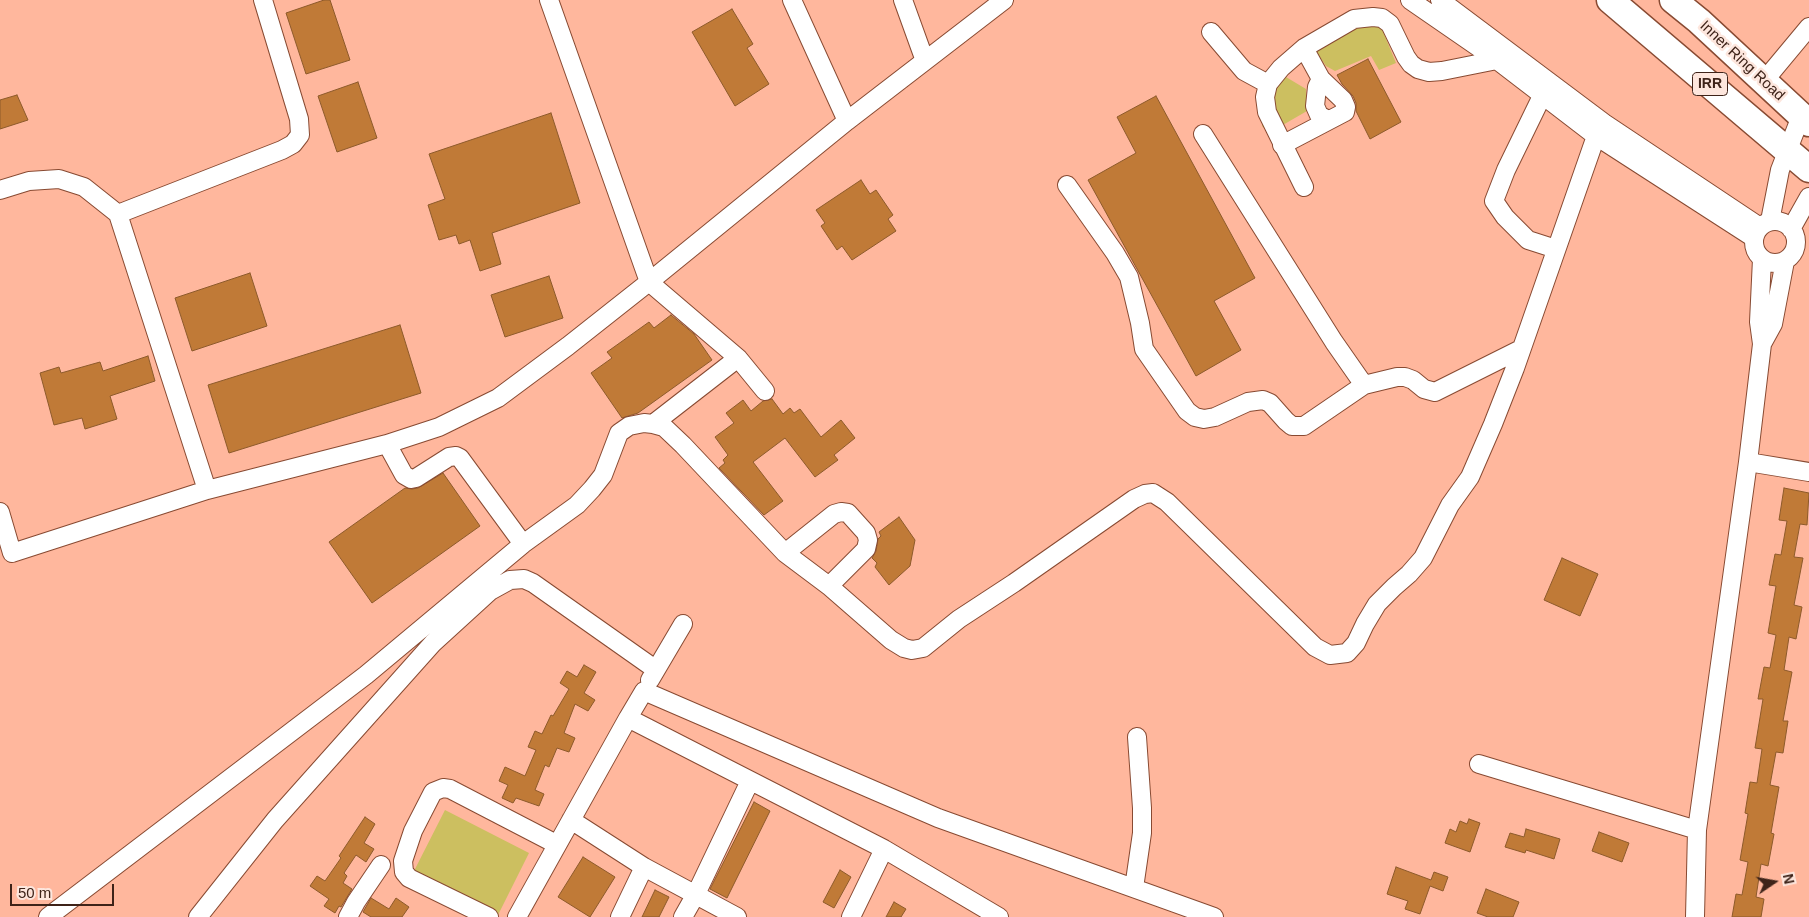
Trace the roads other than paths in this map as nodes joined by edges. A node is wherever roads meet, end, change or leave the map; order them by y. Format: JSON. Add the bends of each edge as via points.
{"nodes":[{"id":1,"x":263,"y":0,"type":"edge"},
{"id":2,"x":549,"y":0,"type":"edge"},
{"id":3,"x":792,"y":0,"type":"edge"},
{"id":4,"x":902,"y":0,"type":"edge"},
{"id":5,"x":1004,"y":0,"type":"edge"},
{"id":6,"x":1410,"y":0,"type":"edge"},
{"id":7,"x":1440,"y":0,"type":"edge"},
{"id":8,"x":1610,"y":0,"type":"edge"},
{"id":9,"x":1673,"y":0,"type":"edge"},
{"id":10,"x":1809,"y":27,"type":"edge"},
{"id":11,"x":1211,"y":32,"type":"dead end"},
{"id":12,"x":1304,"y":48,"type":"junction"},
{"id":13,"x":1497,"y":60,"type":"junction"},
{"id":14,"x":925,"y":61,"type":"junction"},
{"id":15,"x":1322,"y":79,"type":"junction"},
{"id":16,"x":1764,"y":81,"type":"junction"},
{"id":17,"x":1268,"y":84,"type":"junction"},
{"id":18,"x":1543,"y":94,"type":"junction"},
{"id":19,"x":1805,"y":119,"type":"edge"},
{"id":20,"x":1328,"y":120,"type":"junction"},
{"id":21,"x":846,"y":121,"type":"junction"},
{"id":22,"x":1203,"y":134,"type":"dead end"},
{"id":23,"x":1596,"y":136,"type":"junction"},
{"id":24,"x":1282,"y":145,"type":"junction"},
{"id":25,"x":1788,"y":150,"type":"junction"},
{"id":26,"x":1809,"y":169,"type":"edge"},
{"id":27,"x":1067,"y":185,"type":"dead end"},
{"id":28,"x":1304,"y":188,"type":"dead end"},
{"id":29,"x":0,"y":190,"type":"edge"},
{"id":30,"x":1809,"y":197,"type":"edge"},
{"id":31,"x":118,"y":214,"type":"junction"},
{"id":32,"x":1761,"y":229,"type":"junction"},
{"id":33,"x":1792,"y":229,"type":"junction"},
{"id":34,"x":1556,"y":249,"type":"junction"},
{"id":35,"x":1762,"y":259,"type":"junction"},
{"id":36,"x":1785,"y":261,"type":"junction"},
{"id":37,"x":649,"y":282,"type":"junction"},
{"id":38,"x":1762,"y":344,"type":"junction"},
{"id":39,"x":1521,"y":349,"type":"junction"},
{"id":40,"x":738,"y":358,"type":"junction"},
{"id":41,"x":1364,"y":385,"type":"junction"},
{"id":42,"x":765,"y":391,"type":"dead end"},
{"id":43,"x":653,"y":424,"type":"junction"},
{"id":44,"x":387,"y":444,"type":"junction"},
{"id":45,"x":1748,"y":462,"type":"junction"},
{"id":46,"x":1809,"y":472,"type":"edge"},
{"id":47,"x":208,"y":490,"type":"junction"},
{"id":48,"x":0,"y":512,"type":"edge"},
{"id":49,"x":523,"y":544,"type":"junction"},
{"id":50,"x":785,"y":554,"type":"junction"},
{"id":51,"x":6,"y":555,"type":"edge"},
{"id":52,"x":829,"y":586,"type":"junction"},
{"id":53,"x":682,"y":624,"type":"dead end"},
{"id":54,"x":655,"y":669,"type":"junction"},
{"id":55,"x":644,"y":691,"type":"junction"},
{"id":56,"x":628,"y":718,"type":"junction"},
{"id":57,"x":1137,"y":737,"type":"dead end"},
{"id":58,"x":1479,"y":764,"type":"dead end"},
{"id":59,"x":750,"y":781,"type":"junction"},
{"id":60,"x":571,"y":820,"type":"junction"},
{"id":61,"x":1697,"y":830,"type":"junction"},
{"id":62,"x":556,"y":844,"type":"junction"},
{"id":63,"x":884,"y":849,"type":"junction"},
{"id":64,"x":381,"y":865,"type":"dead end"},
{"id":65,"x":644,"y":868,"type":"junction"},
{"id":66,"x":1134,"y":888,"type":"junction"},
{"id":67,"x":696,"y":894,"type":"junction"},
{"id":68,"x":979,"y":912,"type":"edge"},
{"id":69,"x":48,"y":917,"type":"edge"},
{"id":70,"x":198,"y":917,"type":"edge"},
{"id":71,"x":348,"y":917,"type":"edge"},
{"id":72,"x":488,"y":917,"type":"edge"},
{"id":73,"x":516,"y":917,"type":"edge"},
{"id":74,"x":620,"y":917,"type":"edge"},
{"id":75,"x":683,"y":917,"type":"edge"},
{"id":76,"x":737,"y":917,"type":"edge"},
{"id":77,"x":851,"y":917,"type":"edge"},
{"id":78,"x":999,"y":917,"type":"edge"},
{"id":79,"x":1214,"y":917,"type":"edge"},
{"id":80,"x":1695,"y":917,"type":"edge"}],
"edges":[{"from":1,"to":31,"type":"lane","via":[[299,119],[300,135],[282,150]]},
{"from":2,"to":37,"type":"lane"},
{"from":3,"to":21,"type":"lane"},
{"from":4,"to":14,"type":"lane"},
{"from":5,"to":14,"type":"lane"},
{"from":6,"to":13,"type":"lane"},
{"from":7,"to":32,"type":"lane","via":[[1604,123]]},
{"from":8,"to":25,"type":"highway","number":"IRR"},
{"from":9,"to":16,"type":"highway","name":"Inner Ring Road","number":"IRR"},
{"from":10,"to":16,"type":"lane"},
{"from":11,"to":17,"type":"lane","via":[[1244,71]]},
{"from":12,"to":13,"type":"lane","via":[[1354,18],[1373,17],[1382,18],[1390,24],[1406,57],[1418,69],[1442,71]]},
{"from":12,"to":15,"type":"lane"},
{"from":12,"to":17,"type":"lane"},
{"from":13,"to":18,"type":"lane"},
{"from":14,"to":21,"type":"lane"},
{"from":15,"to":20,"type":"lane","via":[[1317,87],[1315,106],[1319,115]]},
{"from":15,"to":20,"type":"lane","via":[[1346,107],[1345,112]]},
{"from":16,"to":19,"type":"highway","name":"Inner Ring Road","number":"IRR"},
{"from":17,"to":24,"type":"lane","via":[[1265,97],[1267,112]]},
{"from":18,"to":23,"type":"lane"},
{"from":18,"to":34,"type":"lane","via":[[1494,201],[1528,240]]},
{"from":19,"to":25,"type":"lane"},
{"from":20,"to":24,"type":"lane"},
{"from":21,"to":37,"type":"lane"},
{"from":22,"to":41,"type":"lane"},
{"from":23,"to":32,"type":"lane"},
{"from":23,"to":34,"type":"lane"},
{"from":24,"to":28,"type":"lane"},
{"from":25,"to":26,"type":"highway","number":"IRR"},
{"from":25,"to":32,"type":"lane"},
{"from":27,"to":41,"type":"lane","via":[[1129,277],[1144,349],[1187,411],[1195,417],[1215,417],[1248,402],[1263,400],[1292,426],[1304,426]]},
{"from":29,"to":31,"type":"lane","via":[[29,181],[59,179],[84,187]]},
{"from":30,"to":33,"type":"lane"},
{"from":31,"to":47,"type":"lane"},
{"from":32,"to":33,"type":"lane","via":[[1778,221]]},
{"from":32,"to":35,"type":"lane","via":[[1755,250]]},
{"from":33,"to":36,"type":"lane","via":[[1795,247]]},
{"from":34,"to":39,"type":"lane"},
{"from":35,"to":36,"type":"lane","via":[[1769,263]]},
{"from":35,"to":38,"type":"lane","via":[[1759,322]]},
{"from":36,"to":38,"type":"lane","via":[[1773,324]]},
{"from":37,"to":40,"type":"lane"},
{"from":37,"to":44,"type":"lane","via":[[498,398],[439,427]]},
{"from":38,"to":45,"type":"lane"},
{"from":39,"to":41,"type":"lane","via":[[1435,392],[1405,377]]},
{"from":39,"to":52,"type":"lane","via":[[1470,477],[1450,505],[1423,558],[1377,604],[1347,653],[1330,655],[1315,647],[1167,502],[1153,493],[1134,499],[959,619],[923,648],[912,650],[891,640]]},
{"from":40,"to":42,"type":"lane"},
{"from":40,"to":43,"type":"lane"},
{"from":43,"to":49,"type":"lane","via":[[629,426],[619,433],[603,475],[592,490],[577,505]]},
{"from":43,"to":50,"type":"lane","via":[[664,428],[683,445]]},
{"from":44,"to":47,"type":"lane"},
{"from":44,"to":49,"type":"lane","via":[[404,475],[412,479],[449,457],[460,458]]},
{"from":45,"to":46,"type":"lane"},
{"from":45,"to":61,"type":"lane"},
{"from":47,"to":51,"type":"lane"},
{"from":48,"to":51,"type":"lane"},
{"from":49,"to":69,"type":"lane","via":[[366,676]]},
{"from":50,"to":52,"type":"lane"},
{"from":50,"to":52,"type":"lane","via":[[834,514],[848,513],[866,534],[866,549]]},
{"from":53,"to":54,"type":"lane"},
{"from":54,"to":55,"type":"lane"},
{"from":54,"to":70,"type":"lane","via":[[533,583],[524,579],[510,580],[490,591],[434,643],[275,820]]},
{"from":55,"to":56,"type":"lane"},
{"from":55,"to":66,"type":"lane","via":[[938,818]]},
{"from":56,"to":59,"type":"lane"},
{"from":56,"to":60,"type":"lane"},
{"from":57,"to":66,"type":"lane","via":[[1142,833]]},
{"from":58,"to":61,"type":"lane"},
{"from":59,"to":63,"type":"lane"},
{"from":59,"to":67,"type":"lane"},
{"from":60,"to":62,"type":"lane"},
{"from":60,"to":65,"type":"lane"},
{"from":61,"to":80,"type":"lane"},
{"from":62,"to":72,"type":"lane","via":[[450,789],[433,792],[413,830],[403,861],[404,872],[409,878]]},
{"from":62,"to":73,"type":"lane"},
{"from":63,"to":68,"type":"lane"},
{"from":63,"to":77,"type":"lane"},
{"from":64,"to":71,"type":"lane"},
{"from":65,"to":67,"type":"lane"},
{"from":65,"to":74,"type":"lane"},
{"from":66,"to":79,"type":"lane"},
{"from":67,"to":75,"type":"lane"},
{"from":67,"to":76,"type":"lane"},
{"from":68,"to":78,"type":"lane"}]}
